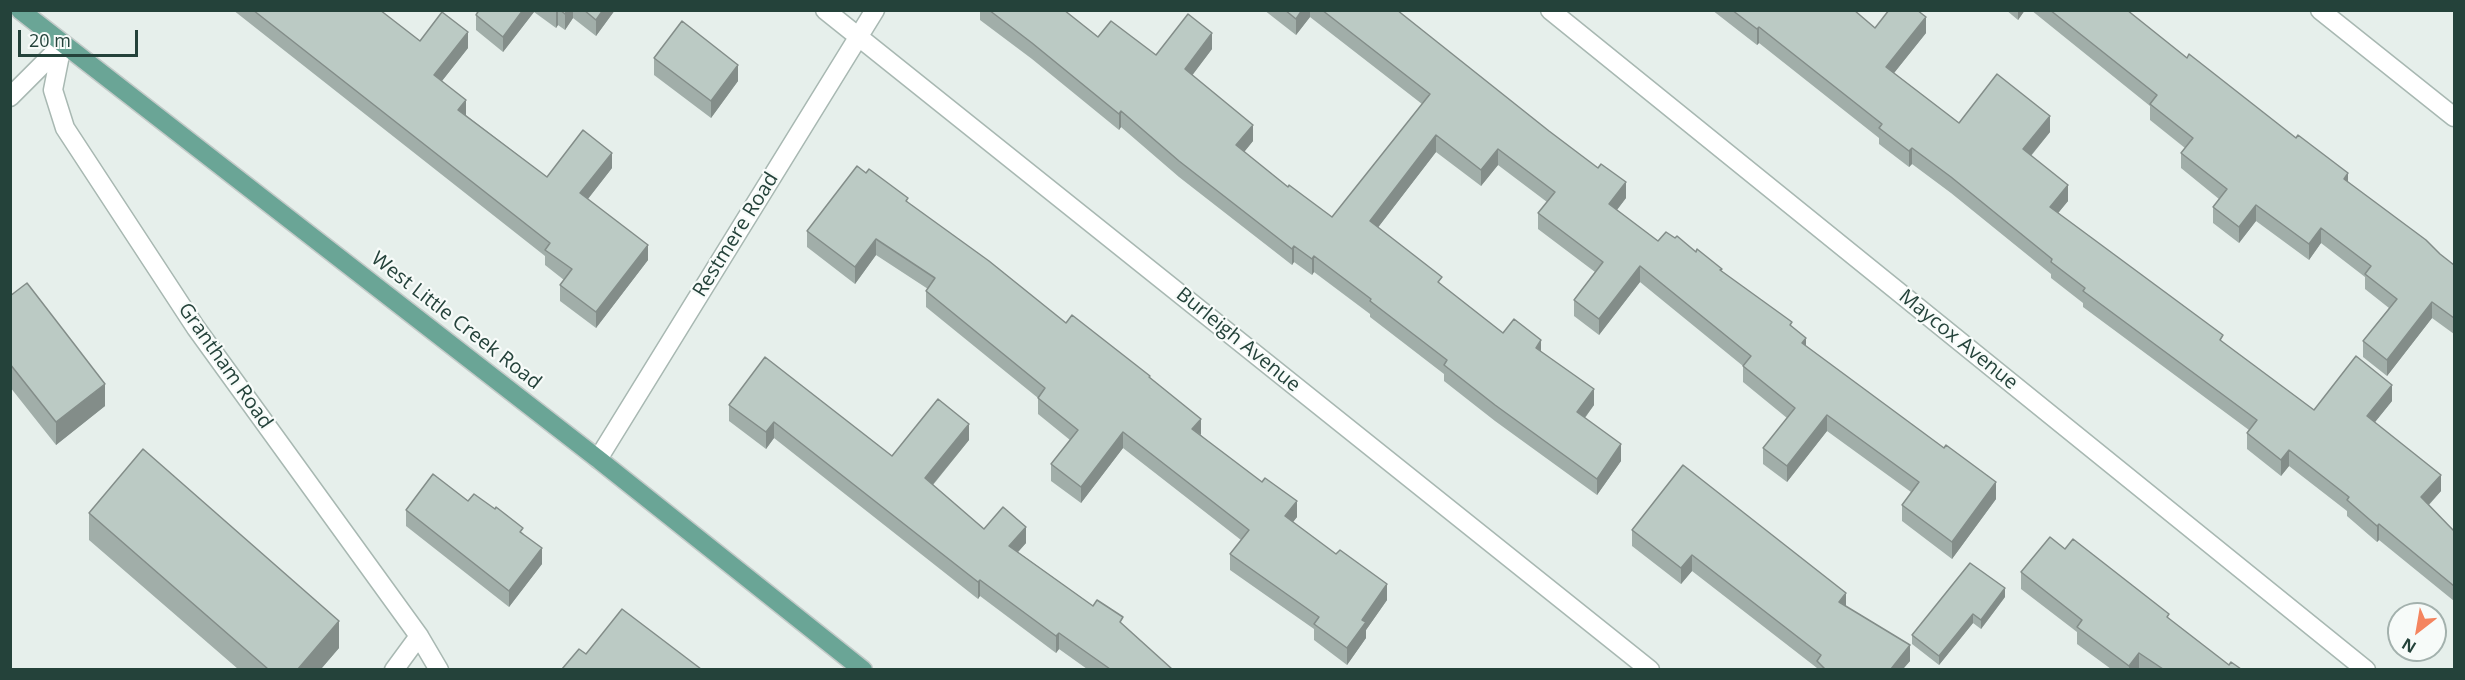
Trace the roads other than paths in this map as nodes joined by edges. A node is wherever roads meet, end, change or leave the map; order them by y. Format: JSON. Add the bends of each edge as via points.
{"nodes":[{"id":1,"x":20,"y":10,"type":"edge"},
{"id":2,"x":825,"y":10,"type":"edge"},
{"id":3,"x":874,"y":10,"type":"edge"},
{"id":4,"x":1550,"y":10,"type":"edge"},
{"id":5,"x":2320,"y":10,"type":"edge"},
{"id":6,"x":858,"y":37,"type":"junction"},
{"id":7,"x":62,"y":45,"type":"junction"},
{"id":8,"x":10,"y":97,"type":"edge"},
{"id":9,"x":2454,"y":117,"type":"edge"},
{"id":10,"x":598,"y":459,"type":"junction"},
{"id":11,"x":419,"y":636,"type":"junction"},
{"id":12,"x":394,"y":669,"type":"edge"},
{"id":13,"x":439,"y":669,"type":"edge"},
{"id":14,"x":863,"y":669,"type":"edge"},
{"id":15,"x":1650,"y":669,"type":"edge"},
{"id":16,"x":2366,"y":669,"type":"edge"}],
"edges":[{"from":1,"to":7,"type":"main road","name":"West Little Creek Road"},
{"from":2,"to":6,"type":"street","name":"Burleigh Avenue"},
{"from":3,"to":6,"type":"street","name":"Restmere Road"},
{"from":4,"to":16,"type":"street","name":"Maycox Avenue"},
{"from":5,"to":9,"type":"street"},
{"from":6,"to":10,"type":"street","name":"Restmere Road"},
{"from":6,"to":15,"type":"street","name":"Burleigh Avenue"},
{"from":7,"to":8,"type":"street"},
{"from":7,"to":10,"type":"main road","name":"West Little Creek Road"},
{"from":7,"to":11,"type":"street","name":"Grantham Road","via":[[53,90],[65,128],[196,328]]},
{"from":10,"to":14,"type":"main road","name":"West Little Creek Road"},
{"from":11,"to":12,"type":"street"},
{"from":11,"to":13,"type":"street","name":"Grantham Road"}]}
